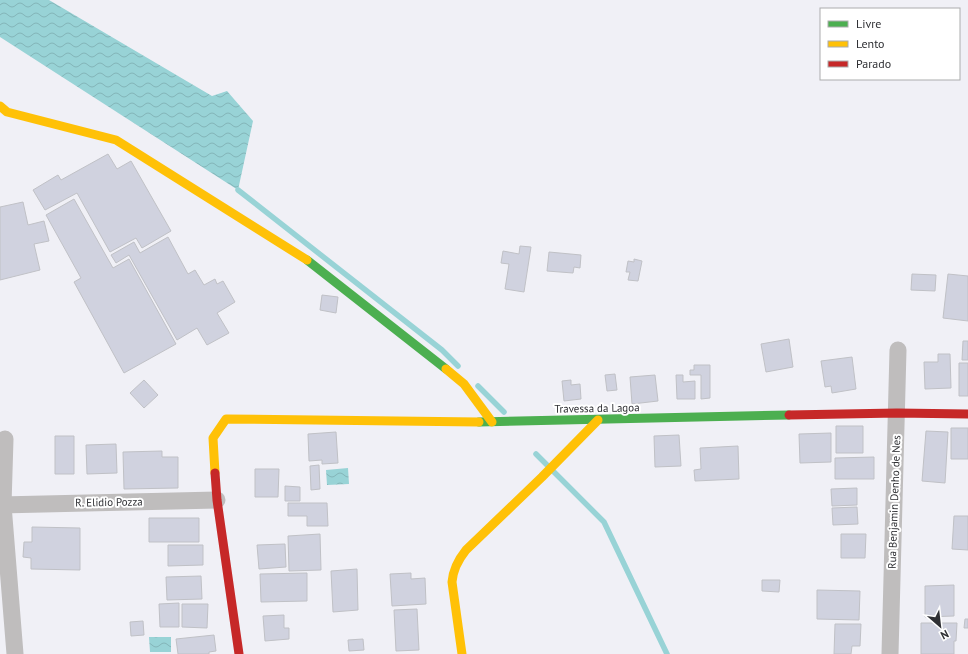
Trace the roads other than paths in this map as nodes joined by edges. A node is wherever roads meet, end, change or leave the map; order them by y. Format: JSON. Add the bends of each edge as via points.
{"nodes":[{"id":1,"x":0,"y":106,"type":"edge"},
{"id":2,"x":898,"y":350,"type":"dead end"},
{"id":3,"x":897,"y":414,"type":"junction"},
{"id":4,"x":968,"y":414,"type":"edge"},
{"id":5,"x":598,"y":420,"type":"junction"},
{"id":6,"x":492,"y":422,"type":"junction"},
{"id":7,"x":5,"y":439,"type":"dead end"},
{"id":8,"x":217,"y":500,"type":"junction"},
{"id":9,"x":1,"y":505,"type":"edge"},
{"id":10,"x":15,"y":654,"type":"edge"},
{"id":11,"x":239,"y":654,"type":"edge"},
{"id":12,"x":462,"y":654,"type":"edge"},
{"id":13,"x":890,"y":654,"type":"edge"}],
"edges":[{"from":1,"to":6,"type":"street","via":[[7,112],[116,140],[312,263],[464,384]]},
{"from":2,"to":3,"type":"street","name":"Rua Benjamin Denho de Nes"},
{"from":3,"to":4,"type":"street","name":"Travessa da Lagoa"},
{"from":3,"to":5,"type":"street","name":"Travessa da Lagoa"},
{"from":3,"to":13,"type":"street","name":"Rua Benjamin Denho de Nes"},
{"from":5,"to":6,"type":"street","name":"Travessa da Lagoa"},
{"from":5,"to":12,"type":"street","via":[[466,550],[453,571],[452,582]]},
{"from":6,"to":8,"type":"street","name":"Travessa da Lagoa","via":[[226,419],[213,438]]},
{"from":7,"to":9,"type":"street"},
{"from":8,"to":9,"type":"street","name":"R. Elidio Pozza"},
{"from":8,"to":11,"type":"street"},
{"from":9,"to":10,"type":"street"}]}
